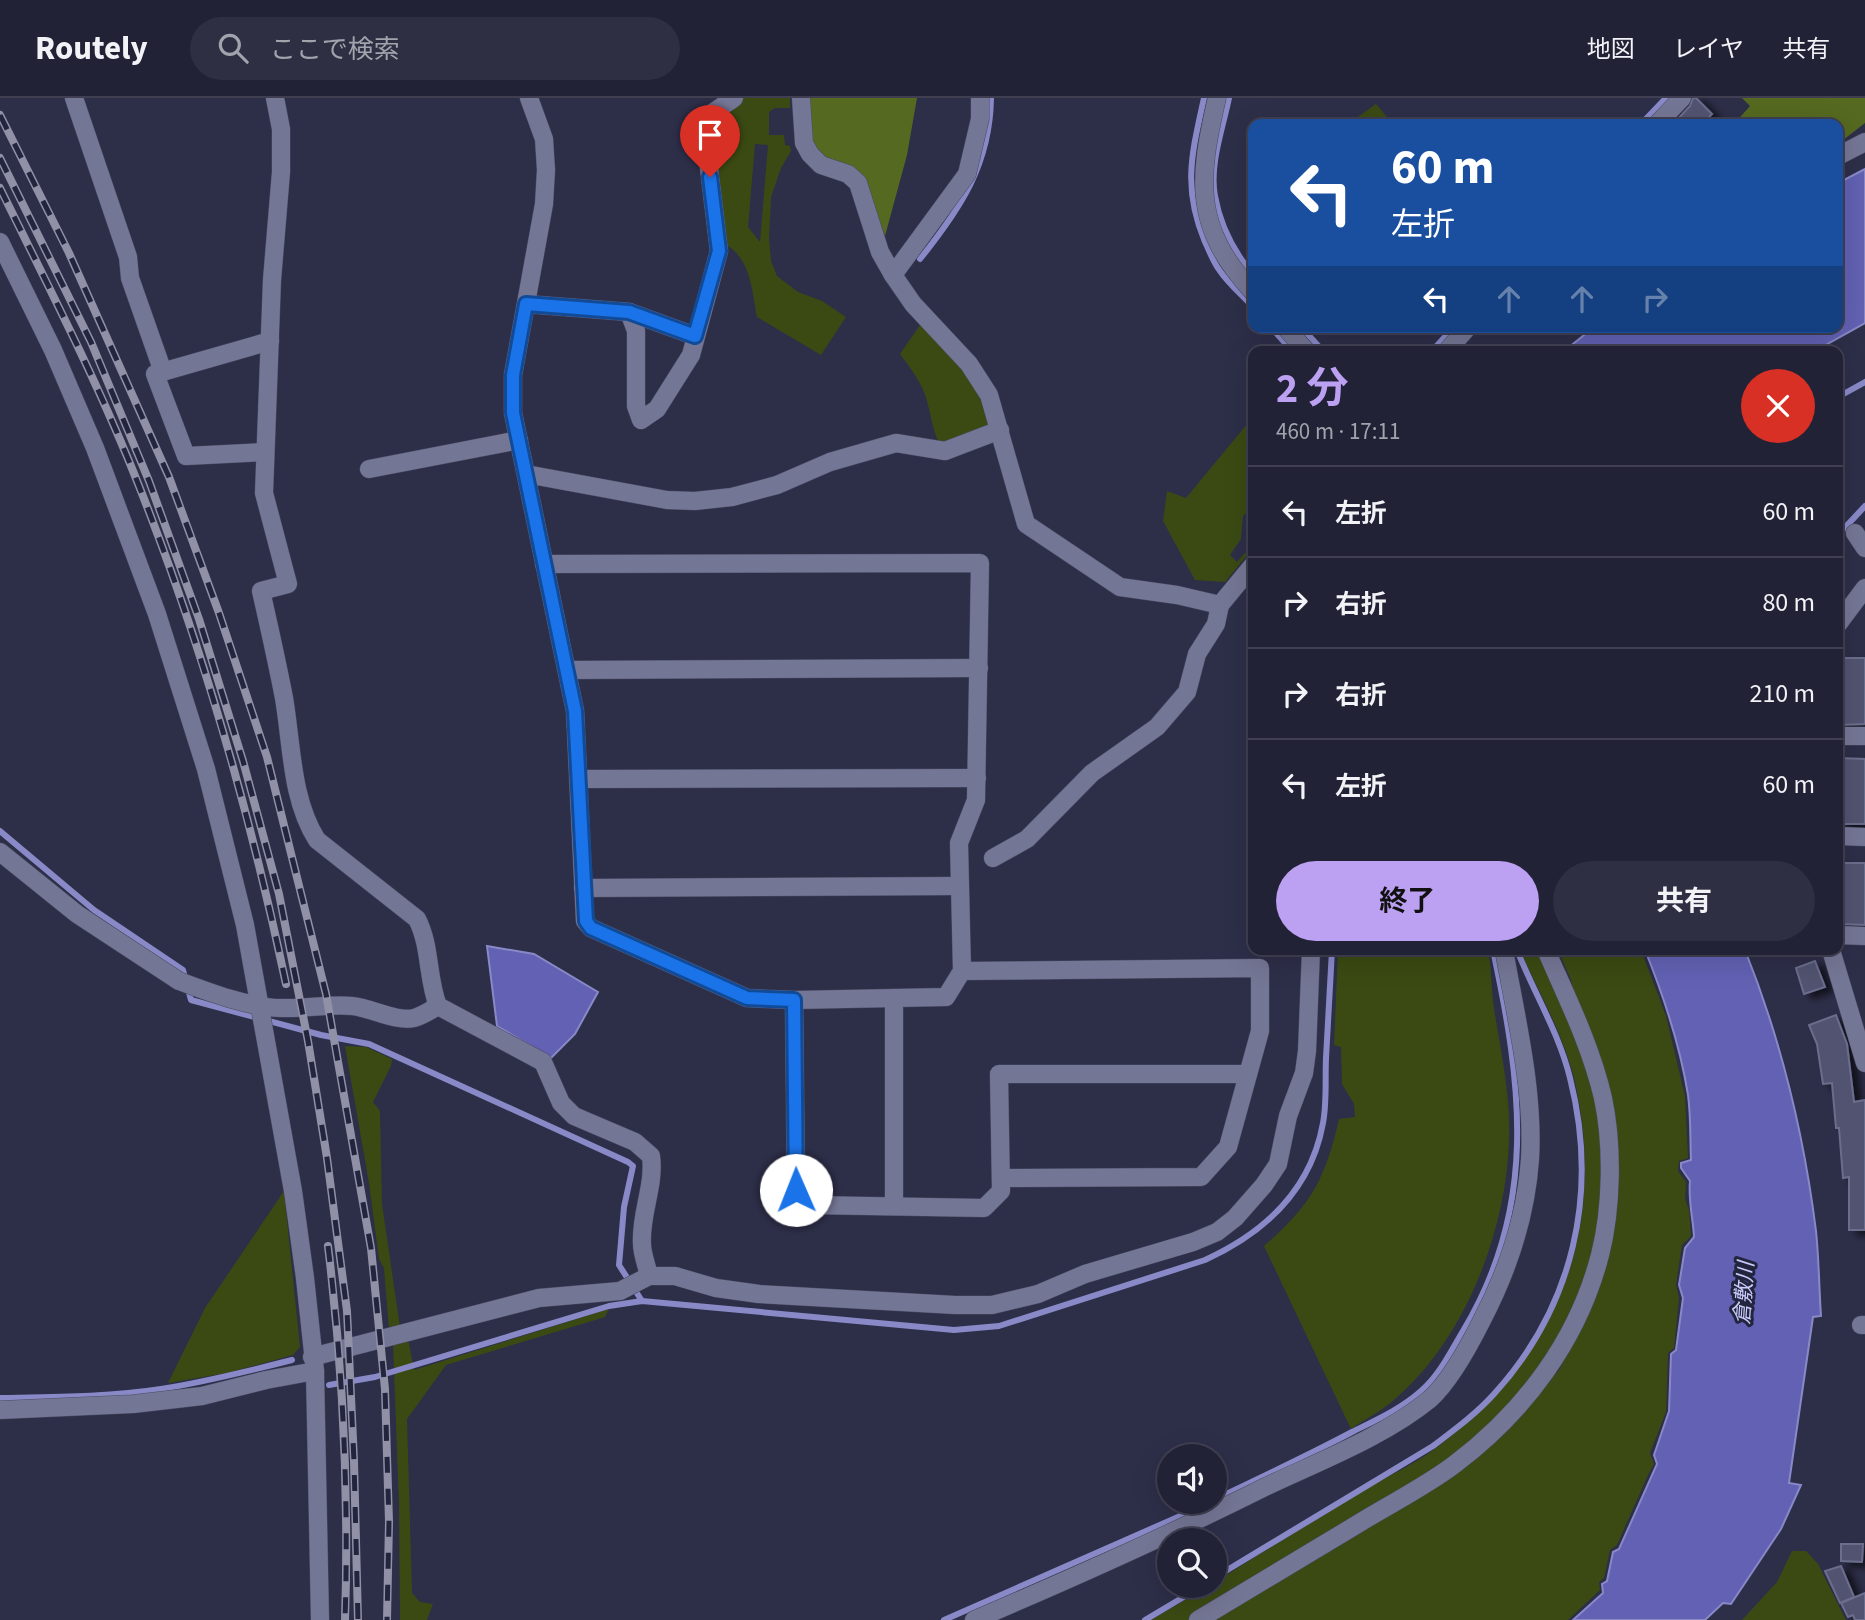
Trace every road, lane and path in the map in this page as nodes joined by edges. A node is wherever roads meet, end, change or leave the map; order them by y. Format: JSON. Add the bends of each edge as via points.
{"nodes":[{"id":1,"x":74,"y":98,"type":"edge"},
{"id":2,"x":275,"y":98,"type":"edge"},
{"id":3,"x":529,"y":98,"type":"edge"},
{"id":4,"x":734,"y":98,"type":"edge"},
{"id":5,"x":801,"y":98,"type":"edge"},
{"id":6,"x":980,"y":98,"type":"edge"},
{"id":7,"x":1217,"y":98,"type":"edge"},
{"id":8,"x":1682,"y":98,"type":"edge"},
{"id":9,"x":1662,"y":119,"type":"edge"},
{"id":10,"x":1865,"y":142,"type":"edge"},
{"id":11,"x":1843,"y":153,"type":"edge"},
{"id":12,"x":0,"y":242,"type":"edge"},
{"id":13,"x":893,"y":275,"type":"junction"},
{"id":14,"x":1248,"y":286,"type":"edge"},
{"id":15,"x":526,"y":304,"type":"junction"},
{"id":16,"x":629,"y":312,"type":"junction"},
{"id":17,"x":695,"y":336,"type":"junction"},
{"id":18,"x":270,"y":341,"type":"junction"},
{"id":19,"x":163,"y":372,"type":"junction"},
{"id":20,"x":1000,"y":430,"type":"junction"},
{"id":21,"x":519,"y":440,"type":"junction"},
{"id":22,"x":264,"y":452,"type":"junction"},
{"id":23,"x":369,"y":469,"type":"dead end"},
{"id":24,"x":526,"y":474,"type":"junction"},
{"id":25,"x":544,"y":564,"type":"junction"},
{"id":26,"x":1248,"y":571,"type":"edge"},
{"id":27,"x":1865,"y":587,"type":"edge"},
{"id":28,"x":1220,"y":605,"type":"junction"},
{"id":29,"x":1843,"y":617,"type":"edge"},
{"id":30,"x":979,"y":668,"type":"junction"},
{"id":31,"x":567,"y":670,"type":"junction"},
{"id":32,"x":1843,"y":736,"type":"edge"},
{"id":33,"x":1865,"y":736,"type":"edge"},
{"id":34,"x":977,"y":778,"type":"junction"},
{"id":35,"x":579,"y":779,"type":"junction"},
{"id":36,"x":1843,"y":836,"type":"edge"},
{"id":37,"x":1865,"y":837,"type":"edge"},
{"id":38,"x":0,"y":852,"type":"edge"},
{"id":39,"x":993,"y":858,"type":"dead end"},
{"id":40,"x":960,"y":886,"type":"junction"},
{"id":41,"x":583,"y":888,"type":"junction"},
{"id":42,"x":1843,"y":935,"type":"edge"},
{"id":43,"x":1865,"y":936,"type":"edge"},
{"id":44,"x":1311,"y":955,"type":"edge"},
{"id":45,"x":1505,"y":955,"type":"edge"},
{"id":46,"x":1548,"y":955,"type":"edge"},
{"id":47,"x":1833,"y":955,"type":"edge"},
{"id":48,"x":962,"y":971,"type":"junction"},
{"id":49,"x":894,"y":998,"type":"junction"},
{"id":50,"x":794,"y":1000,"type":"junction"},
{"id":51,"x":438,"y":1006,"type":"junction"},
{"id":52,"x":262,"y":1016,"type":"junction"},
{"id":53,"x":1860,"y":1032,"type":"edge"},
{"id":54,"x":1865,"y":1063,"type":"edge"},
{"id":55,"x":1248,"y":1074,"type":"junction"},
{"id":56,"x":1001,"y":1178,"type":"junction"},
{"id":57,"x":894,"y":1206,"type":"junction"},
{"id":58,"x":638,"y":1282,"type":"junction"},
{"id":59,"x":313,"y":1364,"type":"junction"},
{"id":60,"x":0,"y":1410,"type":"edge"},
{"id":61,"x":320,"y":1620,"type":"edge"},
{"id":62,"x":974,"y":1620,"type":"edge"},
{"id":63,"x":1198,"y":1620,"type":"edge"}],
"edges":[{"from":1,"to":19,"type":"street"},
{"from":2,"to":18,"type":"street","via":[[281,172]]},
{"from":3,"to":15,"type":"street","via":[[544,139],[546,170]]},
{"from":4,"to":17,"type":"street","via":[[708,116],[704,127],[719,251]]},
{"from":5,"to":13,"type":"street","via":[[804,144],[821,164],[858,183],[880,252]]},
{"from":6,"to":13,"type":"street","via":[[980,119],[967,174]]},
{"from":7,"to":14,"type":"street","via":[[1204,166],[1207,217],[1216,240]]},
{"from":8,"to":9,"type":"street"},
{"from":10,"to":11,"type":"street"},
{"from":12,"to":52,"type":"street","via":[[95,448],[157,614],[206,769],[245,925]]},
{"from":13,"to":20,"type":"street","via":[[969,364],[989,395]]},
{"from":15,"to":16,"type":"street"},
{"from":15,"to":21,"type":"street","via":[[513,375]]},
{"from":16,"to":17,"type":"street"},
{"from":16,"to":17,"type":"street","via":[[636,331],[636,406],[641,420],[657,409],[691,355]]},
{"from":18,"to":19,"type":"street"},
{"from":18,"to":22,"type":"street"},
{"from":19,"to":22,"type":"street","via":[[155,374],[186,456]]},
{"from":20,"to":24,"type":"street","via":[[945,451],[896,443],[830,461],[777,485],[695,501]]},
{"from":20,"to":28,"type":"street","via":[[1026,524],[1120,587]]},
{"from":21,"to":23,"type":"street"},
{"from":21,"to":24,"type":"street"},
{"from":22,"to":51,"type":"street","via":[[264,493],[288,584],[261,591],[307,824],[317,840],[417,919],[424,933]]},
{"from":24,"to":25,"type":"street"},
{"from":25,"to":30,"type":"street","via":[[980,563]]},
{"from":25,"to":31,"type":"street"},
{"from":26,"to":28,"type":"street"},
{"from":27,"to":29,"type":"street"},
{"from":28,"to":39,"type":"street","via":[[1216,624],[1197,654],[1187,692],[1157,727],[1092,773],[1027,839]]},
{"from":30,"to":31,"type":"street"},
{"from":30,"to":34,"type":"street"},
{"from":31,"to":35,"type":"street"},
{"from":32,"to":33,"type":"street"},
{"from":34,"to":35,"type":"street"},
{"from":34,"to":40,"type":"street","via":[[976,800],[959,843]]},
{"from":35,"to":41,"type":"street"},
{"from":36,"to":37,"type":"street"},
{"from":38,"to":52,"type":"street","via":[[77,914],[178,981]]},
{"from":40,"to":41,"type":"street"},
{"from":40,"to":48,"type":"street"},
{"from":41,"to":50,"type":"street","via":[[586,921],[591,928],[747,998]]},
{"from":42,"to":43,"type":"street"},
{"from":44,"to":58,"type":"street","via":[[1304,1073],[1288,1116],[1278,1164],[1251,1202],[1217,1232],[1038,1294],[992,1305],[760,1294],[675,1276]]},
{"from":45,"to":62,"type":"street","via":[[1528,1099],[1530,1158],[1525,1201],[1494,1297],[1465,1354],[1431,1398],[1385,1429],[1230,1505]]},
{"from":46,"to":63,"type":"street","via":[[1588,1048],[1603,1100],[1608,1145],[1606,1230],[1593,1282],[1567,1341],[1533,1391],[1455,1464]]},
{"from":47,"to":53,"type":"street"},
{"from":48,"to":49,"type":"street","via":[[946,997]]},
{"from":48,"to":55,"type":"street","via":[[1260,968],[1260,1031]]},
{"from":49,"to":50,"type":"street"},
{"from":49,"to":57,"type":"street"},
{"from":50,"to":57,"type":"street","via":[[796,1190],[809,1205]]},
{"from":51,"to":52,"type":"street","via":[[415,1018],[398,1019],[349,1006],[282,1008]]},
{"from":51,"to":58,"type":"street","via":[[543,1062],[561,1103],[574,1116],[635,1142],[651,1156],[653,1172]]},
{"from":52,"to":59,"type":"street","via":[[293,1191]]},
{"from":53,"to":54,"type":"street"},
{"from":55,"to":56,"type":"street","via":[[1228,1147],[1201,1177]]},
{"from":55,"to":56,"type":"street","via":[[999,1074]]},
{"from":56,"to":57,"type":"street","via":[[1001,1191],[984,1208]]},
{"from":58,"to":59,"type":"street","via":[[620,1291],[539,1298]]},
{"from":59,"to":60,"type":"street","via":[[202,1396]]},
{"from":59,"to":61,"type":"street"}]}
